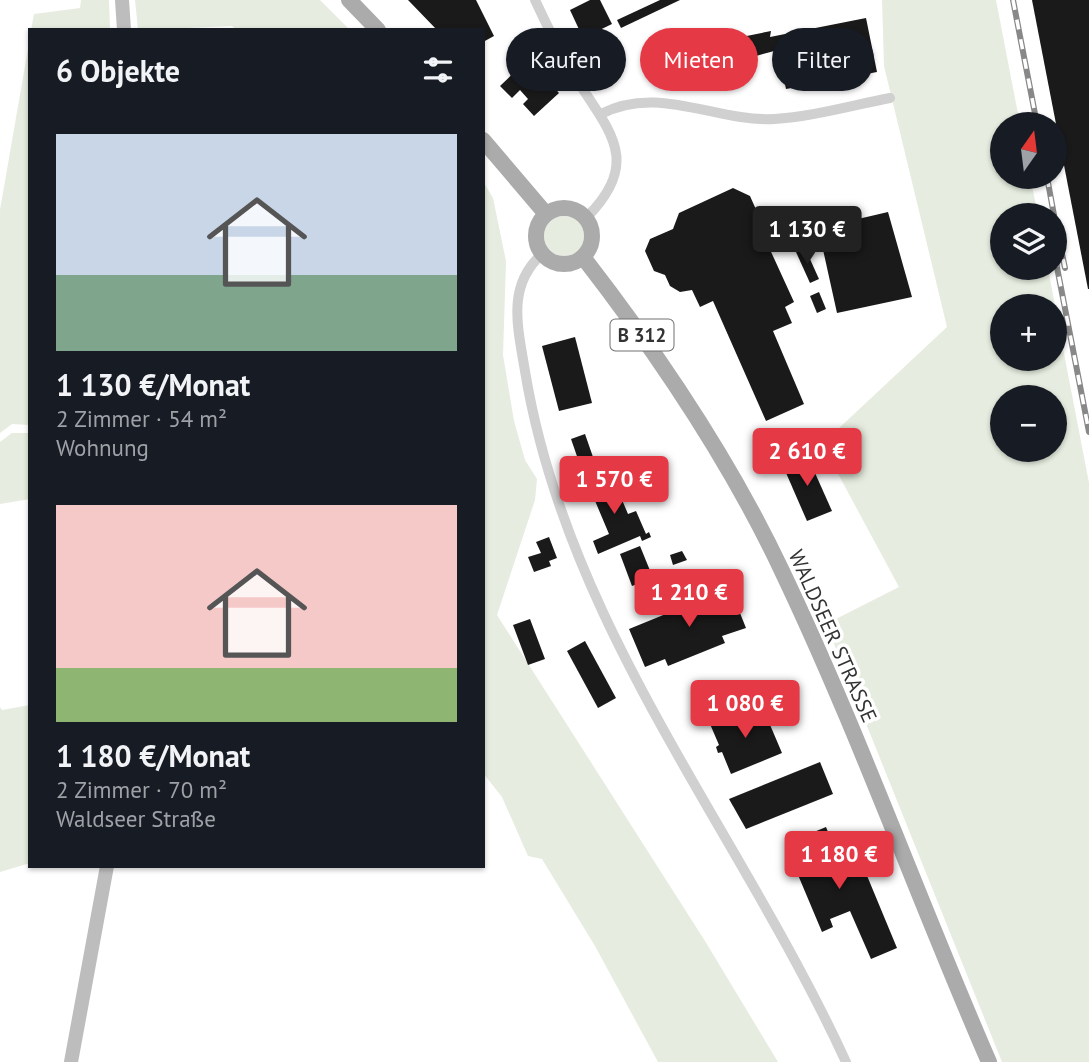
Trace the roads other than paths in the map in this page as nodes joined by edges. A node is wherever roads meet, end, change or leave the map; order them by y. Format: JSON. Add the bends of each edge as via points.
{"nodes":[{"id":1,"x":122,"y":0,"type":"edge"},
{"id":2,"x":349,"y":0,"type":"edge"},
{"id":3,"x":535,"y":0,"type":"edge"},
{"id":4,"x":124,"y":28,"type":"edge"},
{"id":5,"x":376,"y":28,"type":"edge"},
{"id":6,"x":890,"y":98,"type":"dead end"},
{"id":7,"x":601,"y":114,"type":"junction"},
{"id":8,"x":485,"y":142,"type":"edge"},
{"id":9,"x":546,"y":214,"type":"junction"},
{"id":10,"x":586,"y":218,"type":"junction"},
{"id":11,"x":542,"y":254,"type":"junction"},
{"id":12,"x":583,"y":257,"type":"junction"},
{"id":13,"x":107,"y":868,"type":"edge"},
{"id":14,"x":71,"y":1062,"type":"edge"},
{"id":15,"x":846,"y":1062,"type":"edge"},
{"id":16,"x":989,"y":1062,"type":"edge"}],
"edges":[{"from":1,"to":4,"type":"street"},
{"from":2,"to":5,"type":"main road"},
{"from":3,"to":7,"type":"street"},
{"from":6,"to":7,"type":"street","via":[[776,119],[646,101],[616,106]]},
{"from":7,"to":10,"type":"street","via":[[612,135],[616,171],[606,194]]},
{"from":8,"to":9,"type":"main road"},
{"from":9,"to":10,"type":"main road","via":[[563,207]]},
{"from":9,"to":11,"type":"main road","via":[[536,230]]},
{"from":10,"to":12,"type":"main road","via":[[593,237]]},
{"from":11,"to":12,"type":"main road","via":[[561,264]]},
{"from":11,"to":15,"type":"street","via":[[521,280],[516,320],[528,393],[552,485],[618,648],[734,849]]},
{"from":12,"to":16,"type":"main road","name":"WALDSEER STRASSE","number":"B 312","via":[[697,416],[781,568],[878,789]]},
{"from":13,"to":14,"type":"street"}]}
